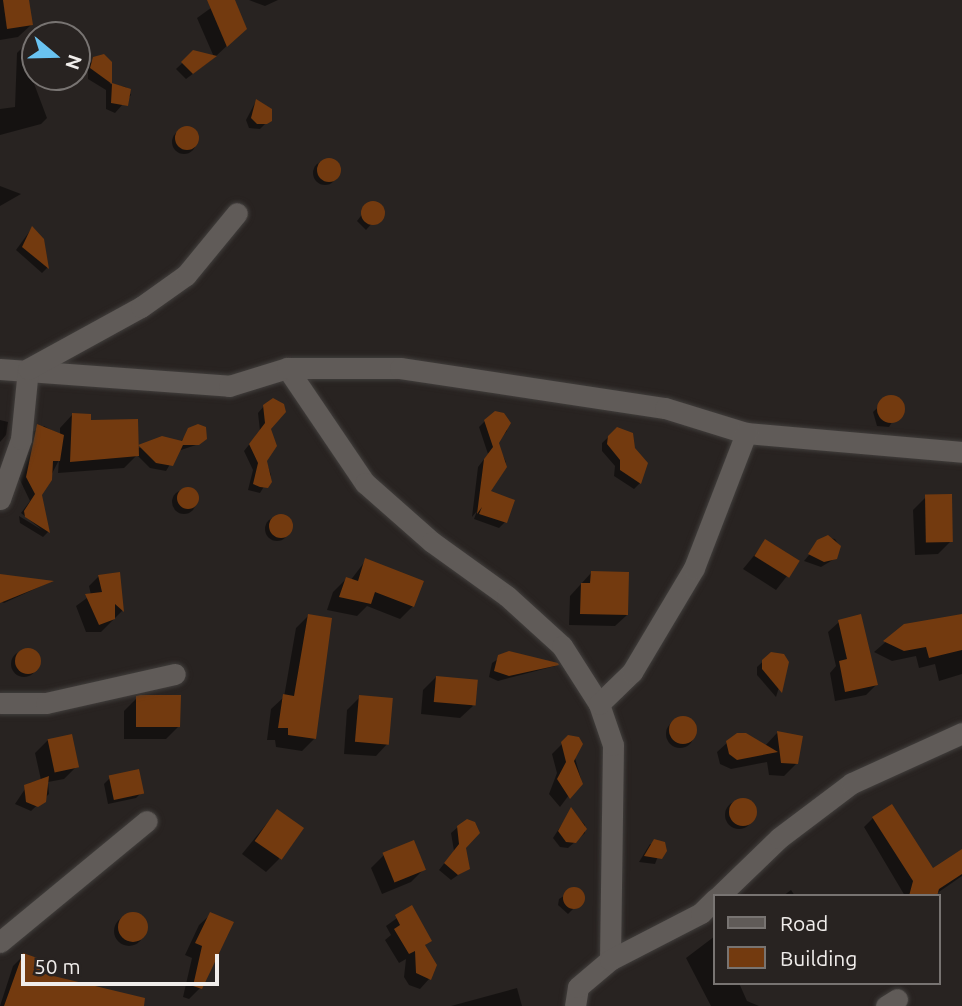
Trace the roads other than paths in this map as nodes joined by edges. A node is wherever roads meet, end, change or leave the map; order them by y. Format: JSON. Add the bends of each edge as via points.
{"nodes":[{"id":1,"x":237,"y":213,"type":"dead end"},
{"id":2,"x":287,"y":368,"type":"junction"},
{"id":3,"x":0,"y":369,"type":"edge"},
{"id":4,"x":28,"y":369,"type":"junction"},
{"id":5,"x":746,"y":433,"type":"junction"},
{"id":6,"x":962,"y":452,"type":"edge"},
{"id":7,"x":0,"y":499,"type":"edge"},
{"id":8,"x":175,"y":674,"type":"dead end"},
{"id":9,"x":0,"y":703,"type":"edge"},
{"id":10,"x":599,"y":704,"type":"junction"},
{"id":11,"x":962,"y":733,"type":"edge"},
{"id":12,"x":147,"y":821,"type":"dead end"},
{"id":13,"x":720,"y":894,"type":"edge"},
{"id":14,"x":713,"y":901,"type":"edge"},
{"id":15,"x":0,"y":942,"type":"edge"},
{"id":16,"x":610,"y":960,"type":"junction"},
{"id":17,"x":575,"y":1006,"type":"edge"}],
"edges":[{"from":1,"to":4,"type":"street","via":[[186,275],[141,307]]},
{"from":2,"to":4,"type":"street","via":[[229,386]]},
{"from":2,"to":5,"type":"street","via":[[400,368],[665,408]]},
{"from":2,"to":10,"type":"street","via":[[365,483],[562,646]]},
{"from":3,"to":4,"type":"street"},
{"from":4,"to":7,"type":"street","via":[[22,439]]},
{"from":5,"to":6,"type":"street"},
{"from":5,"to":10,"type":"street","via":[[694,568],[632,672]]},
{"from":8,"to":9,"type":"street","via":[[46,704]]},
{"from":10,"to":16,"type":"street","via":[[613,745]]},
{"from":11,"to":13,"type":"street","via":[[852,783],[779,838]]},
{"from":12,"to":15,"type":"street"},
{"from":14,"to":16,"type":"street","via":[[701,913]]},
{"from":16,"to":17,"type":"street","via":[[578,987]]}]}
